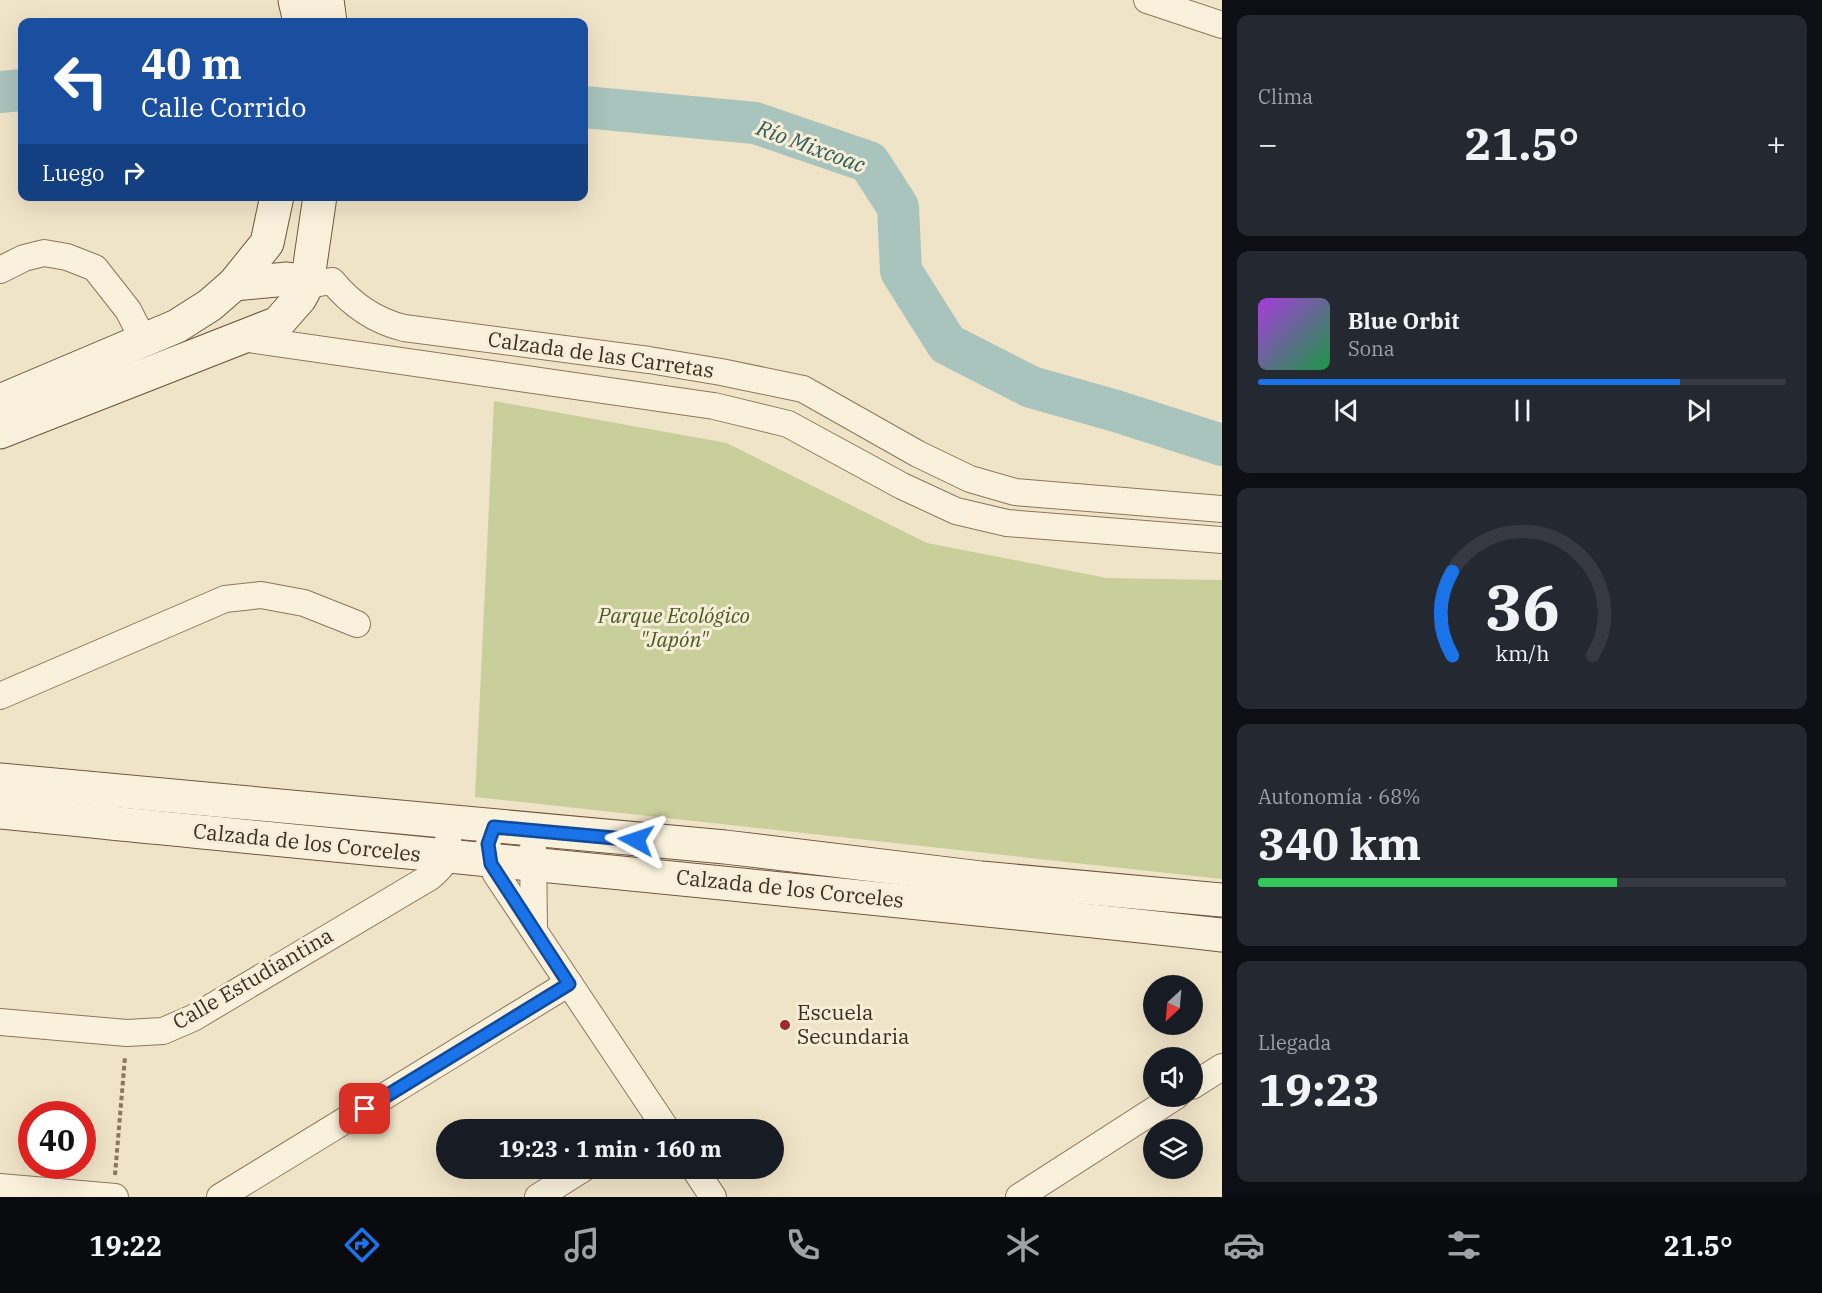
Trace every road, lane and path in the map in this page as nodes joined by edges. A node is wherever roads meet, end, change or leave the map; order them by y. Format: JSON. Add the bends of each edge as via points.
{"nodes":[{"id":1,"x":295,"y":0,"type":"edge"},
{"id":2,"x":327,"y":0,"type":"edge"},
{"id":3,"x":1147,"y":0,"type":"edge"},
{"id":4,"x":299,"y":18,"type":"edge"},
{"id":5,"x":329,"y":18,"type":"edge"},
{"id":6,"x":1222,"y":25,"type":"edge"},
{"id":7,"x":319,"y":205,"type":"edge"},
{"id":8,"x":275,"y":209,"type":"edge"},
{"id":9,"x":0,"y":270,"type":"edge"},
{"id":10,"x":234,"y":284,"type":"junction"},
{"id":11,"x":308,"y":285,"type":"junction"},
{"id":12,"x":242,"y":338,"type":"junction"},
{"id":13,"x":144,"y":341,"type":"junction"},
{"id":14,"x":0,"y":401,"type":"edge"},
{"id":15,"x":0,"y":432,"type":"edge"},
{"id":16,"x":1222,"y":509,"type":"edge"},
{"id":17,"x":1222,"y":540,"type":"edge"},
{"id":18,"x":357,"y":624,"type":"dead end"},
{"id":19,"x":0,"y":696,"type":"edge"},
{"id":20,"x":0,"y":780,"type":"edge"},
{"id":21,"x":0,"y":812,"type":"edge"},
{"id":22,"x":405,"y":818,"type":"junction"},
{"id":23,"x":443,"y":822,"type":"junction"},
{"id":24,"x":510,"y":828,"type":"junction"},
{"id":25,"x":410,"y":853,"type":"junction"},
{"id":26,"x":448,"y":857,"type":"junction"},
{"id":27,"x":489,"y":860,"type":"junction"},
{"id":28,"x":534,"y":864,"type":"junction"},
{"id":29,"x":1222,"y":900,"type":"edge"},
{"id":30,"x":534,"y":929,"type":"junction"},
{"id":31,"x":1222,"y":935,"type":"edge"},
{"id":32,"x":569,"y":984,"type":"junction"},
{"id":33,"x":0,"y":1022,"type":"edge"},
{"id":34,"x":128,"y":1033,"type":"junction"},
{"id":35,"x":1222,"y":1067,"type":"edge"},
{"id":36,"x":1203,"y":1079,"type":"edge"},
{"id":37,"x":1159,"y":1107,"type":"edge"},
{"id":38,"x":653,"y":1119,"type":"edge"},
{"id":39,"x":567,"y":1179,"type":"edge"},
{"id":40,"x":701,"y":1179,"type":"edge"},
{"id":41,"x":0,"y":1187,"type":"edge"},
{"id":42,"x":114,"y":1197,"type":"edge"},
{"id":43,"x":220,"y":1197,"type":"edge"},
{"id":44,"x":538,"y":1197,"type":"edge"},
{"id":45,"x":713,"y":1197,"type":"edge"},
{"id":46,"x":1019,"y":1197,"type":"edge"}],
"edges":[{"from":1,"to":4,"type":"street"},
{"from":2,"to":5,"type":"street"},
{"from":3,"to":6,"type":"street"},
{"from":7,"to":11,"type":"street"},
{"from":8,"to":10,"type":"street","via":[[267,243]]},
{"from":9,"to":13,"type":"street","via":[[44,253],[95,268],[128,310]]},
{"from":10,"to":11,"type":"street","name":"Calzada de las Carretas","via":[[287,279]]},
{"from":10,"to":13,"type":"street","via":[[177,326]]},
{"from":11,"to":12,"type":"street","via":[[281,320]]},
{"from":11,"to":16,"type":"street","name":"Calzada de las Carretas","via":[[332,281],[362,309],[404,328],[649,360],[803,389],[918,454],[970,479],[1015,492]]},
{"from":12,"to":15,"type":"street","name":"Calzada de las Carretas"},
{"from":12,"to":17,"type":"street","name":"Calzada de las Carretas","via":[[714,406],[788,424],[956,511],[1007,523]]},
{"from":13,"to":14,"type":"street"},
{"from":18,"to":19,"type":"street","via":[[304,603],[261,595],[225,599]]},
{"from":20,"to":22,"type":"street","name":"Calzada de los Corceles"},
{"from":21,"to":25,"type":"street","name":"Calzada de los Corceles"},
{"from":22,"to":23,"type":"street","name":"Calzada de los Corceles"},
{"from":22,"to":25,"type":"street","via":[[400,836]]},
{"from":23,"to":24,"type":"street","name":"Calzada de los Corceles"},
{"from":23,"to":26,"type":"street"},
{"from":24,"to":27,"type":"street","via":[[488,844]]},
{"from":24,"to":28,"type":"street","via":[[533,847]]},
{"from":24,"to":29,"type":"street","name":"Calzada de los Corceles"},
{"from":25,"to":26,"type":"street","name":"Calzada de los Corceles"},
{"from":26,"to":27,"type":"street","name":"Calzada de los Corceles"},
{"from":26,"to":34,"type":"street","name":"Calle Estudiantina","via":[[429,877],[193,1018],[163,1031]]},
{"from":27,"to":28,"type":"street","name":"Calzada de los Corceles"},
{"from":27,"to":30,"type":"street"},
{"from":28,"to":30,"type":"street"},
{"from":28,"to":31,"type":"street","name":"Calzada de los Corceles"},
{"from":30,"to":32,"type":"street"},
{"from":32,"to":38,"type":"street"},
{"from":32,"to":43,"type":"street"},
{"from":33,"to":34,"type":"street","name":"Calle Estudiantina"},
{"from":34,"to":42,"type":"path"},
{"from":35,"to":36,"type":"street"},
{"from":37,"to":46,"type":"street"},
{"from":39,"to":44,"type":"street"},
{"from":40,"to":45,"type":"street"},
{"from":41,"to":42,"type":"street"}]}
